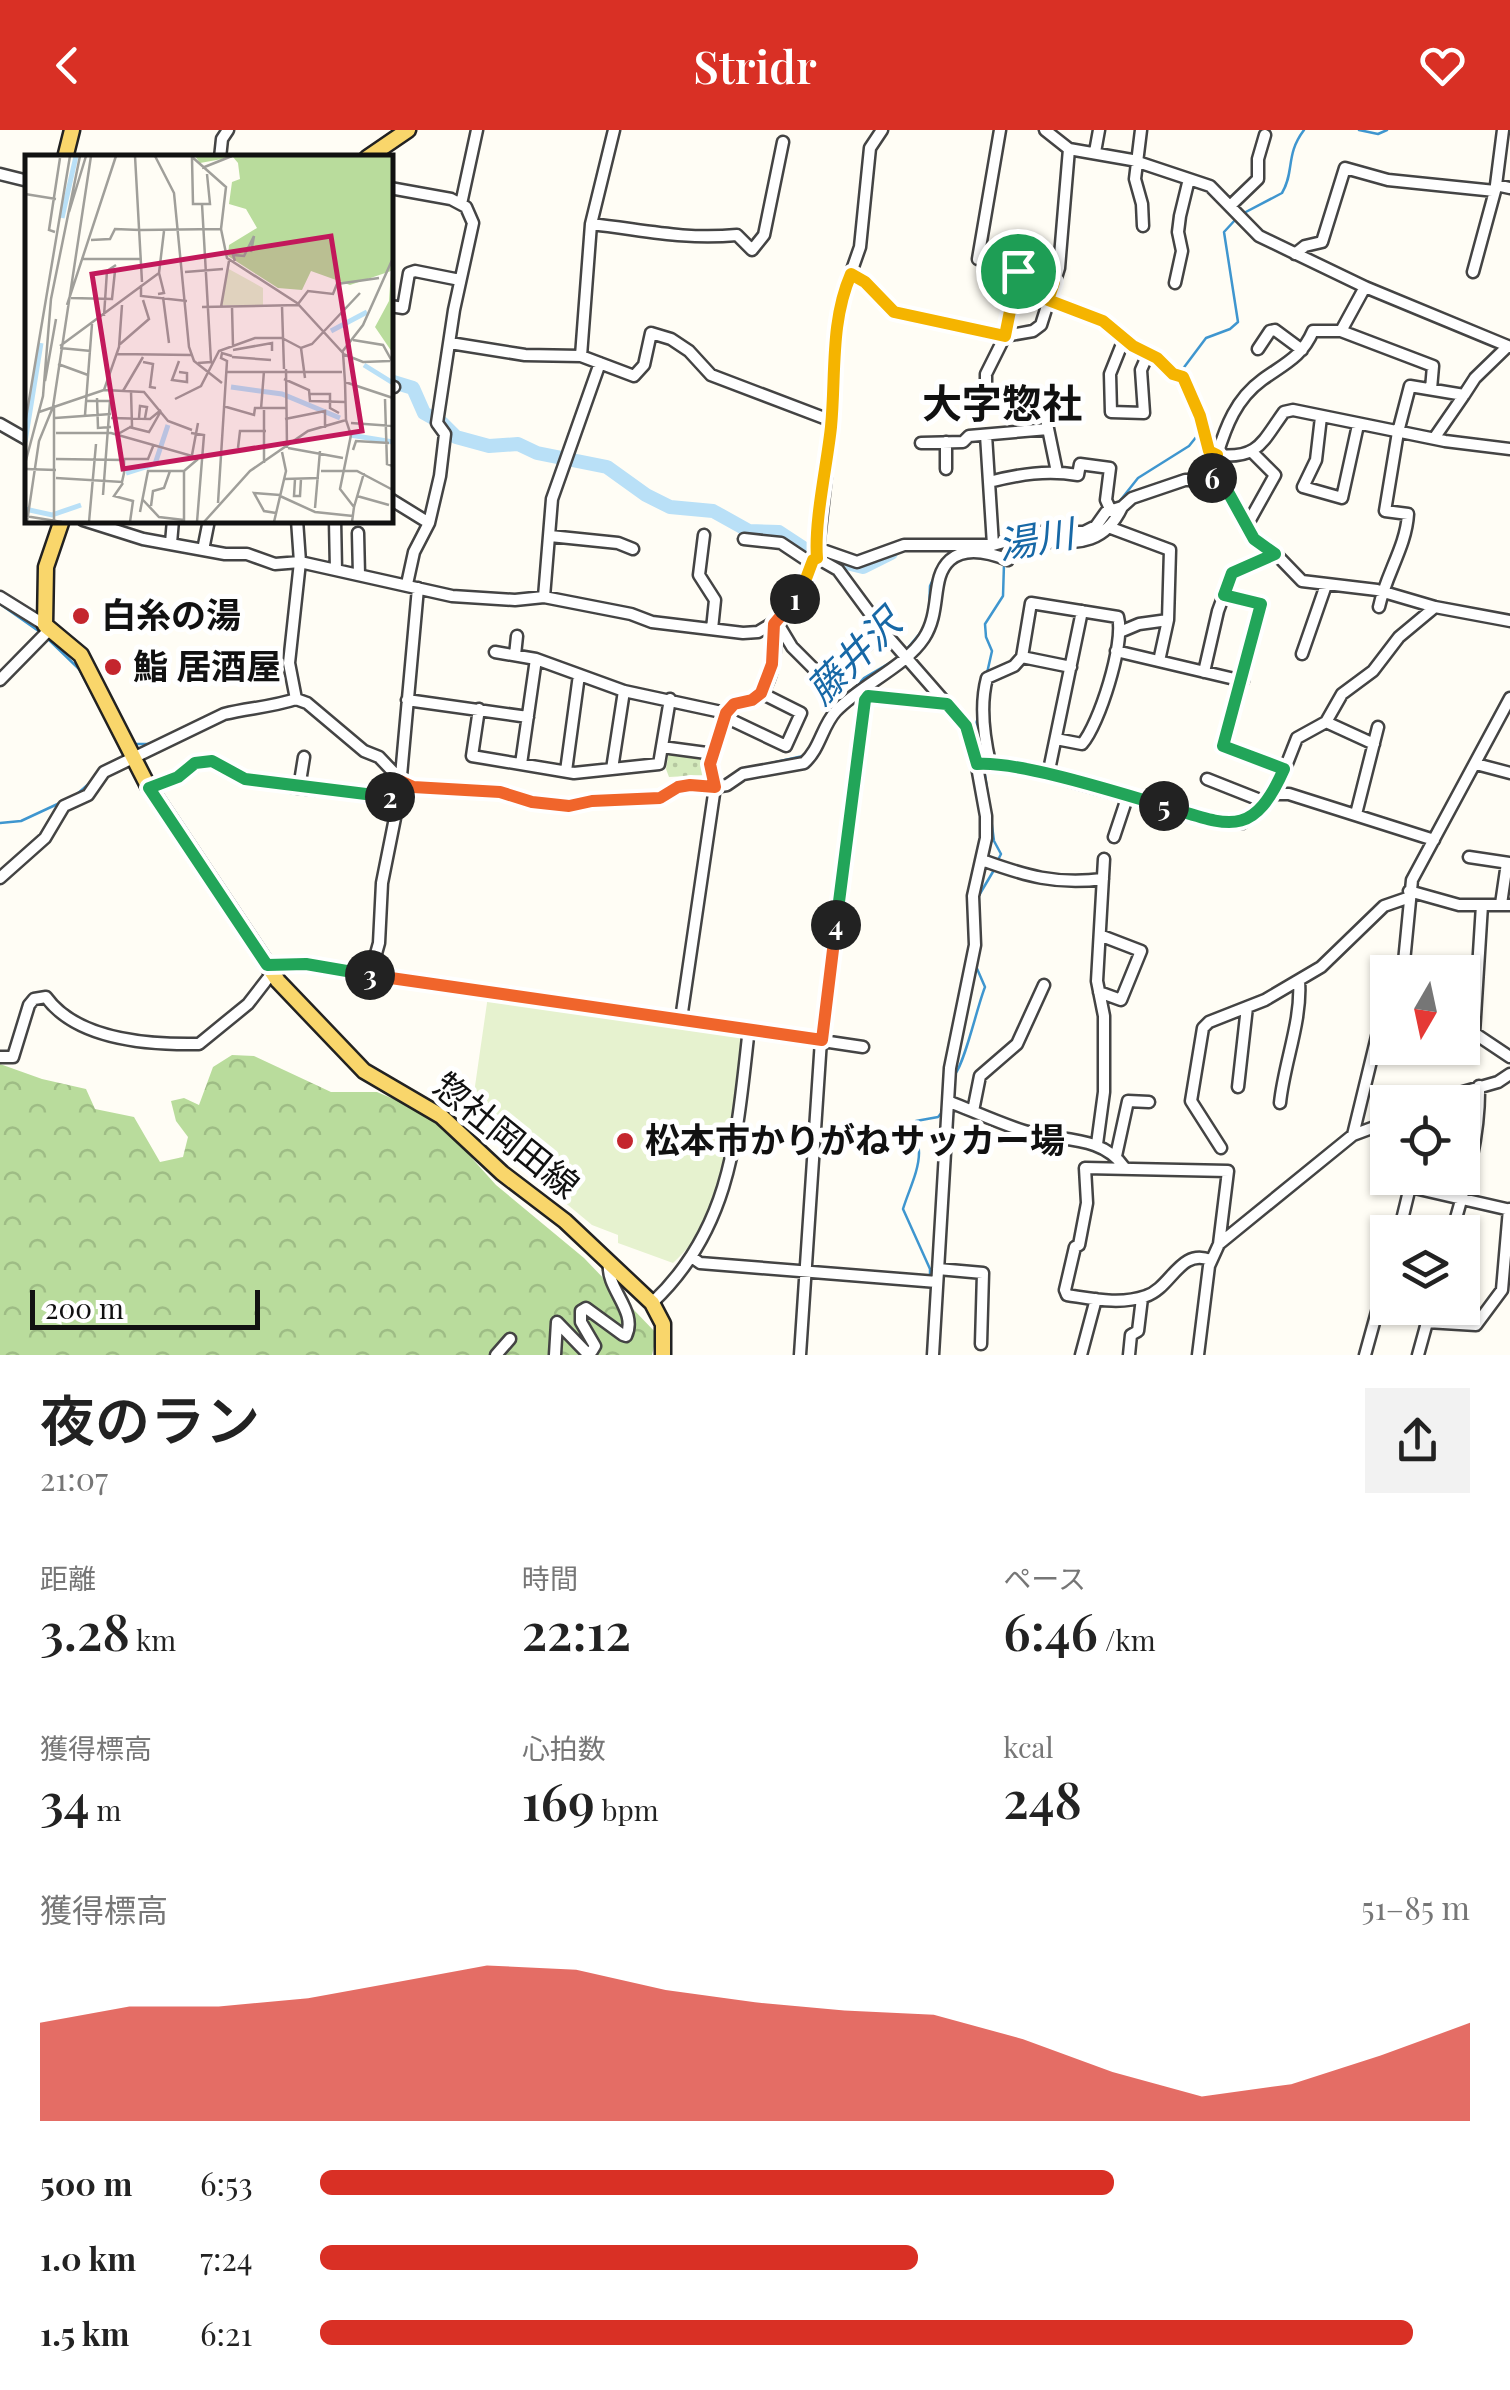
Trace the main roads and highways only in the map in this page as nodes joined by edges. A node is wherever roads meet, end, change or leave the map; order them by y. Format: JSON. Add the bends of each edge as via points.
{"nodes":[{"id":1,"x":72,"y":130,"type":"edge"},
{"id":2,"x":408,"y":130,"type":"edge"},
{"id":3,"x":67,"y":155,"type":"edge"},
{"id":4,"x":371,"y":155,"type":"edge"},
{"id":5,"x":61,"y":522,"type":"edge"},
{"id":6,"x":662,"y":1355,"type":"edge"}],
"edges":[{"from":1,"to":3,"type":"main road"},
{"from":2,"to":4,"type":"main road"},
{"from":5,"to":6,"type":"main road","name":"惣社岡田線","via":[[46,567],[47,627],[81,656],[149,788],[270,969],[364,1071],[441,1116],[652,1303],[663,1324]]}]}
